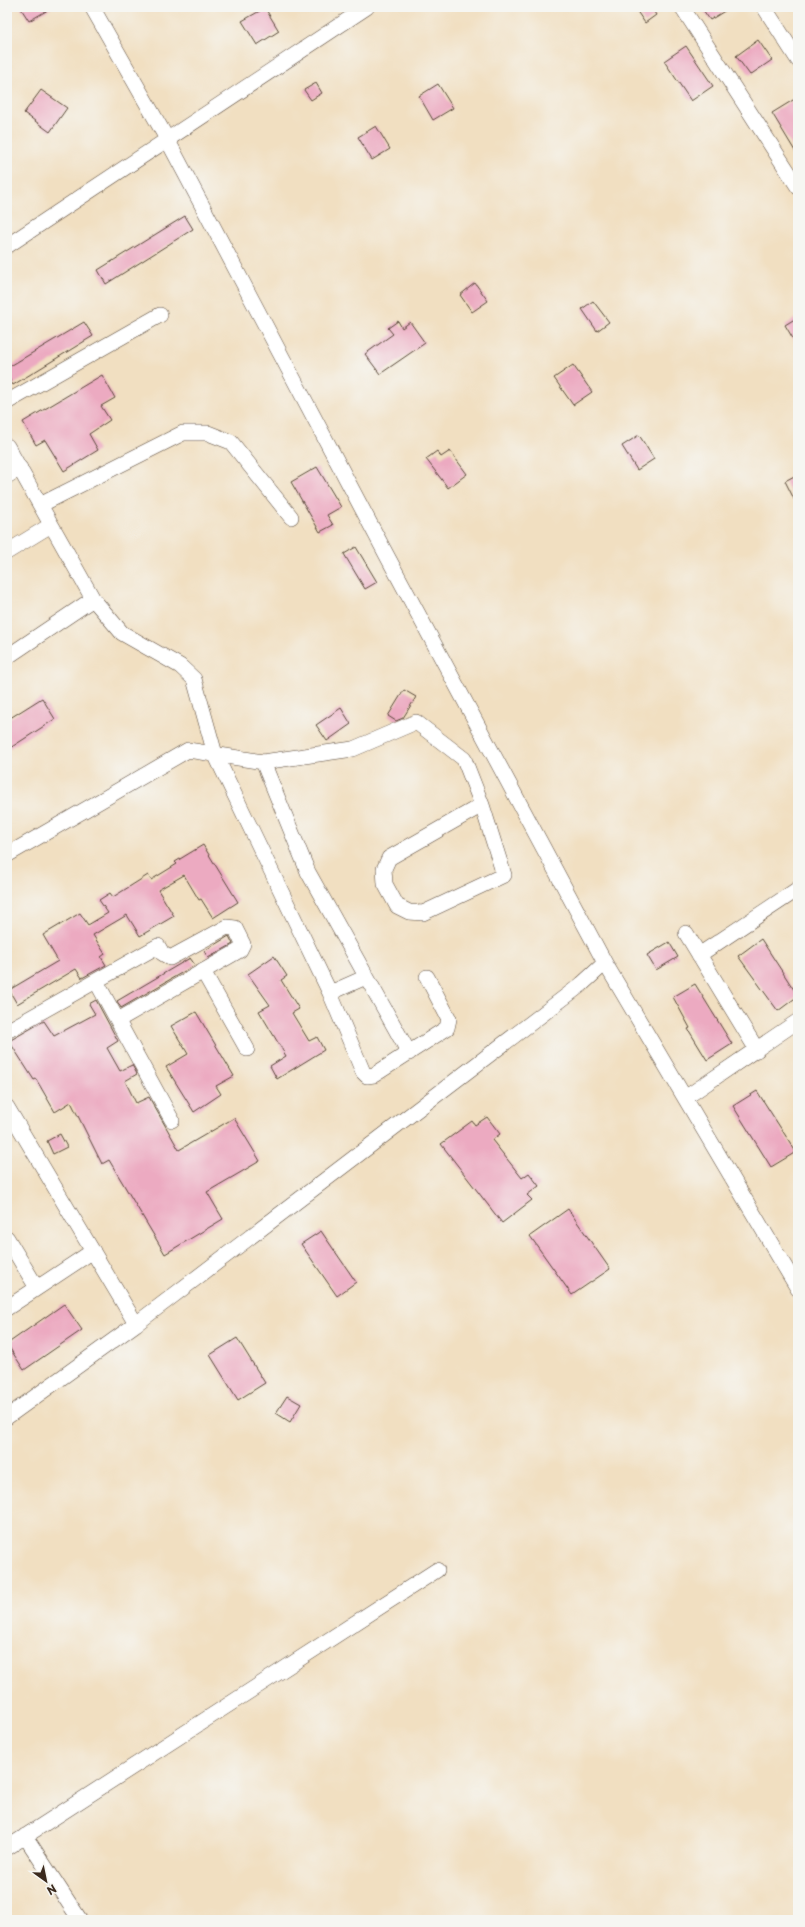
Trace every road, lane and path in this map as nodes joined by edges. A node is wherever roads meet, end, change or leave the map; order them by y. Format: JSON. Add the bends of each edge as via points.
{"nodes":[{"id":1,"x":92,"y":7,"type":"edge"},
{"id":2,"x":366,"y":7,"type":"edge"},
{"id":3,"x":682,"y":7,"type":"edge"},
{"id":4,"x":764,"y":7,"type":"edge"},
{"id":5,"x":798,"y":60,"type":"edge"},
{"id":6,"x":167,"y":139,"type":"junction"},
{"id":7,"x":798,"y":187,"type":"edge"},
{"id":8,"x":7,"y":246,"type":"edge"},
{"id":9,"x":160,"y":315,"type":"dead end"},
{"id":10,"x":7,"y":402,"type":"edge"},
{"id":11,"x":7,"y":446,"type":"edge"},
{"id":12,"x":13,"y":472,"type":"edge"},
{"id":13,"x":40,"y":505,"type":"junction"},
{"id":14,"x":291,"y":517,"type":"dead end"},
{"id":15,"x":51,"y":524,"type":"junction"},
{"id":16,"x":7,"y":552,"type":"edge"},
{"id":17,"x":93,"y":599,"type":"junction"},
{"id":18,"x":7,"y":657,"type":"edge"},
{"id":19,"x":215,"y":754,"type":"junction"},
{"id":20,"x":263,"y":762,"type":"junction"},
{"id":21,"x":482,"y":804,"type":"junction"},
{"id":22,"x":7,"y":855,"type":"edge"},
{"id":23,"x":798,"y":889,"type":"edge"},
{"id":24,"x":686,"y":933,"type":"dead end"},
{"id":25,"x":699,"y":955,"type":"junction"},
{"id":26,"x":605,"y":962,"type":"junction"},
{"id":27,"x":203,"y":971,"type":"junction"},
{"id":28,"x":366,"y":977,"type":"junction"},
{"id":29,"x":427,"y":977,"type":"dead end"},
{"id":30,"x":96,"y":981,"type":"junction"},
{"id":31,"x":330,"y":993,"type":"junction"},
{"id":32,"x":118,"y":1020,"type":"junction"},
{"id":33,"x":798,"y":1021,"type":"edge"},
{"id":34,"x":7,"y":1031,"type":"edge"},
{"id":35,"x":247,"y":1049,"type":"dead end"},
{"id":36,"x":757,"y":1050,"type":"junction"},
{"id":37,"x":409,"y":1053,"type":"junction"},
{"id":38,"x":685,"y":1098,"type":"junction"},
{"id":39,"x":7,"y":1107,"type":"edge"},
{"id":40,"x":172,"y":1120,"type":"dead end"},
{"id":41,"x":7,"y":1238,"type":"edge"},
{"id":42,"x":93,"y":1251,"type":"junction"},
{"id":43,"x":36,"y":1288,"type":"junction"},
{"id":44,"x":798,"y":1289,"type":"edge"},
{"id":45,"x":7,"y":1308,"type":"edge"},
{"id":46,"x":136,"y":1324,"type":"junction"},
{"id":47,"x":9,"y":1411,"type":"edge"},
{"id":48,"x":437,"y":1570,"type":"dead end"},
{"id":49,"x":25,"y":1836,"type":"junction"},
{"id":50,"x":7,"y":1848,"type":"edge"},
{"id":51,"x":80,"y":1920,"type":"edge"}],
"edges":[{"from":1,"to":6,"type":"street"},
{"from":2,"to":6,"type":"street"},
{"from":3,"to":7,"type":"street"},
{"from":4,"to":5,"type":"street"},
{"from":6,"to":8,"type":"street"},
{"from":6,"to":26,"type":"street"},
{"from":9,"to":10,"type":"street"},
{"from":11,"to":12,"type":"street"},
{"from":12,"to":13,"type":"street"},
{"from":13,"to":14,"type":"street","via":[[183,433],[208,433],[231,442]]},
{"from":13,"to":15,"type":"street"},
{"from":15,"to":16,"type":"street"},
{"from":15,"to":17,"type":"street"},
{"from":17,"to":18,"type":"street"},
{"from":17,"to":19,"type":"street","via":[[122,633],[180,666],[194,679]]},
{"from":19,"to":20,"type":"street"},
{"from":19,"to":22,"type":"street","via":[[188,750]]},
{"from":19,"to":31,"type":"street"},
{"from":20,"to":21,"type":"street","via":[[353,749],[416,722],[464,759]]},
{"from":20,"to":28,"type":"street","via":[[308,872]]},
{"from":21,"to":21,"type":"street","via":[[504,875],[422,913],[409,912],[397,906],[385,884],[384,869],[389,858]]},
{"from":23,"to":25,"type":"street"},
{"from":24,"to":25,"type":"street"},
{"from":25,"to":36,"type":"street"},
{"from":26,"to":38,"type":"street"},
{"from":26,"to":46,"type":"street","via":[[582,984]]},
{"from":27,"to":30,"type":"street","via":[[240,950],[243,944],[235,928],[227,927],[170,958],[162,953],[158,946]]},
{"from":27,"to":32,"type":"street"},
{"from":27,"to":35,"type":"street"},
{"from":28,"to":31,"type":"street"},
{"from":28,"to":37,"type":"street"},
{"from":29,"to":37,"type":"street","via":[[449,1019],[447,1028]]},
{"from":30,"to":32,"type":"street"},
{"from":30,"to":34,"type":"street"},
{"from":31,"to":37,"type":"street","via":[[363,1072],[368,1076],[374,1076]]},
{"from":32,"to":40,"type":"street"},
{"from":33,"to":36,"type":"street"},
{"from":36,"to":38,"type":"street"},
{"from":38,"to":44,"type":"street"},
{"from":39,"to":42,"type":"street"},
{"from":41,"to":43,"type":"street"},
{"from":42,"to":43,"type":"street"},
{"from":42,"to":46,"type":"street"},
{"from":43,"to":45,"type":"street"},
{"from":46,"to":47,"type":"street"},
{"from":48,"to":49,"type":"street"},
{"from":49,"to":50,"type":"street"},
{"from":49,"to":51,"type":"street"}]}
